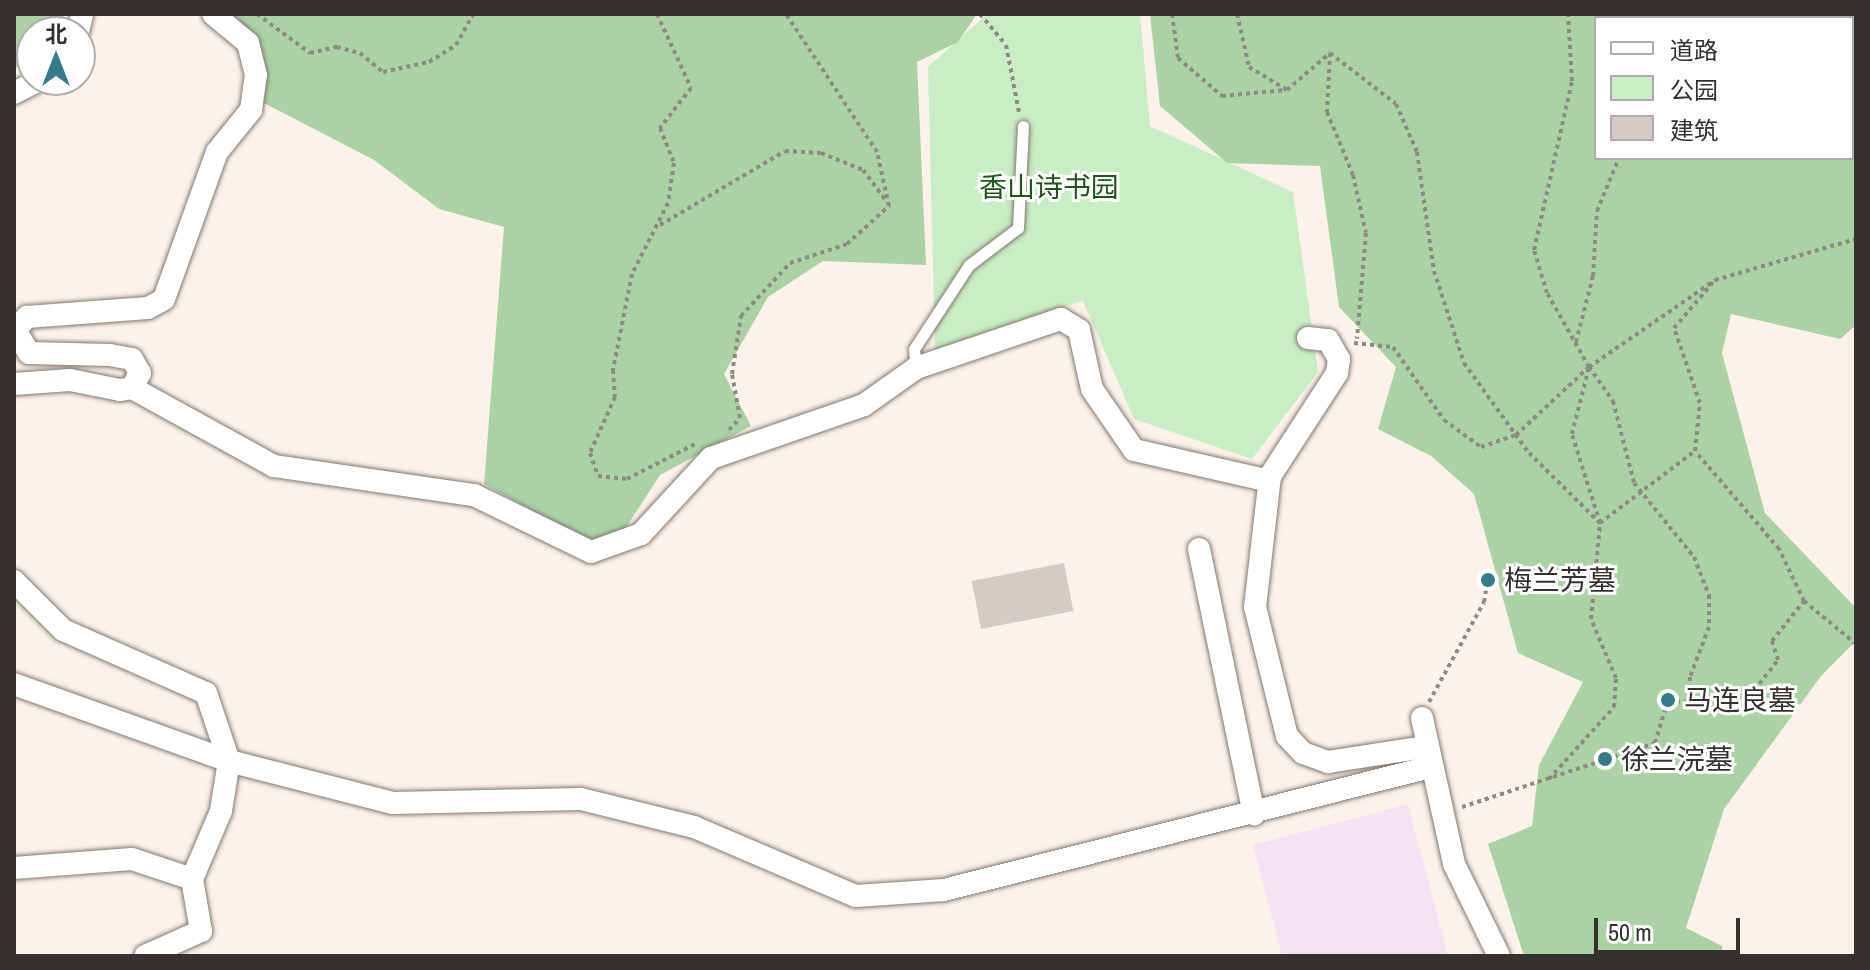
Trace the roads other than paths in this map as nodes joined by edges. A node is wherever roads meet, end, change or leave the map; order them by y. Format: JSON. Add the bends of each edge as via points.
{"nodes":[{"id":1,"x":213,"y":14,"type":"edge"},
{"id":2,"x":1023,"y":126,"type":"road end"},
{"id":3,"x":1308,"y":338,"type":"dead end"},
{"id":4,"x":916,"y":368,"type":"junction"},
{"id":5,"x":14,"y":384,"type":"edge"},
{"id":6,"x":132,"y":388,"type":"junction"},
{"id":7,"x":1269,"y":481,"type":"junction"},
{"id":8,"x":1199,"y":549,"type":"dead end"},
{"id":9,"x":14,"y":581,"type":"edge"},
{"id":10,"x":14,"y":684,"type":"edge"},
{"id":11,"x":1422,"y":718,"type":"road end"},
{"id":12,"x":1426,"y":757,"type":"junction"},
{"id":13,"x":229,"y":761,"type":"junction"},
{"id":14,"x":1254,"y":814,"type":"junction"},
{"id":15,"x":14,"y":868,"type":"edge"},
{"id":16,"x":192,"y":879,"type":"junction"},
{"id":17,"x":145,"y":956,"type":"edge"},
{"id":18,"x":1499,"y":956,"type":"edge"}],
"edges":[{"from":1,"to":6,"type":"street","via":[[248,43],[256,75],[251,110],[217,152],[164,299],[148,308],[27,317],[15,330],[29,353],[132,359],[140,373]]},
{"from":2,"to":4,"type":"lane","via":[[1018,228],[969,265],[914,349]]},
{"from":3,"to":7,"type":"street","via":[[1328,340],[1339,359]]},
{"from":4,"to":6,"type":"street","via":[[864,405],[711,458],[641,534],[591,552],[474,495],[274,466]]},
{"from":4,"to":7,"type":"street","via":[[1061,319],[1079,330],[1092,389],[1134,450]]},
{"from":5,"to":6,"type":"street","via":[[70,380]]},
{"from":7,"to":12,"type":"street","via":[[1255,607],[1287,736],[1328,762]]},
{"from":8,"to":14,"type":"street"},
{"from":9,"to":13,"type":"street","via":[[63,630],[206,693]]},
{"from":10,"to":13,"type":"street"},
{"from":11,"to":12,"type":"street"},
{"from":12,"to":14,"type":"street"},
{"from":12,"to":18,"type":"street","via":[[1454,864]]},
{"from":13,"to":14,"type":"street","via":[[393,803],[581,799],[694,827],[856,896],[944,890]]},
{"from":13,"to":16,"type":"street","via":[[218,823]]},
{"from":15,"to":16,"type":"street","via":[[132,859]]},
{"from":16,"to":17,"type":"street","via":[[201,931]]}]}
